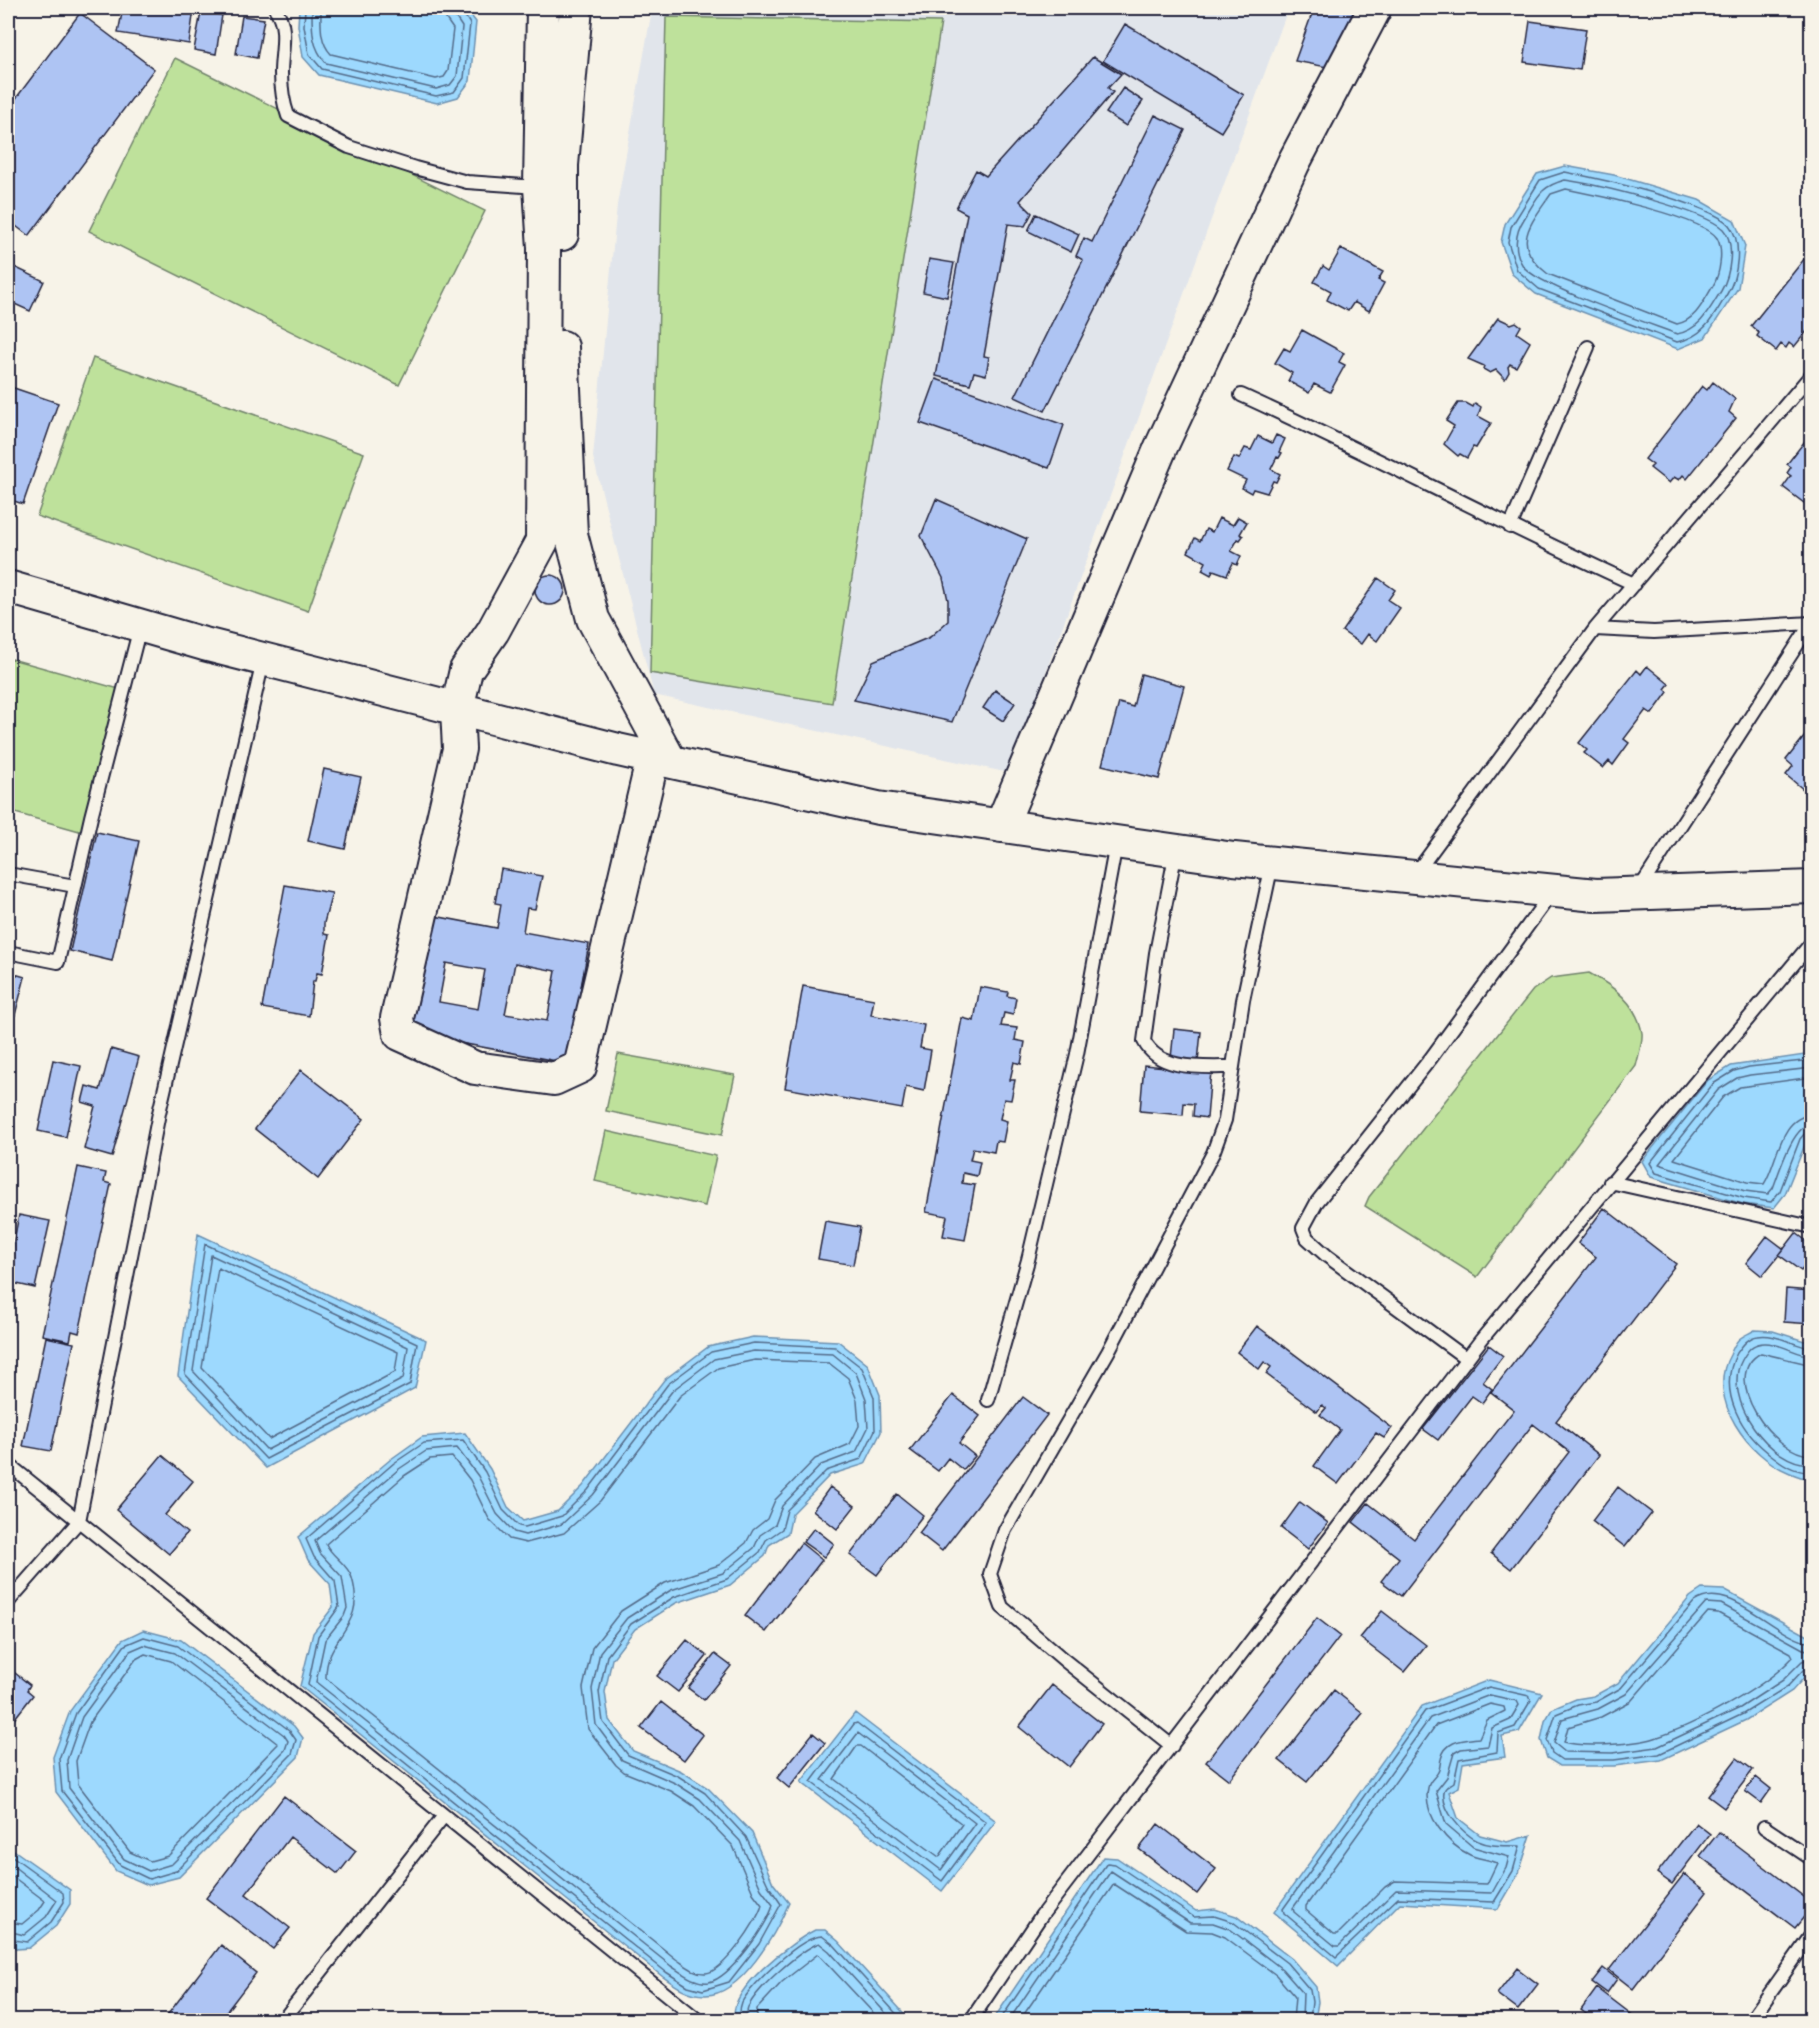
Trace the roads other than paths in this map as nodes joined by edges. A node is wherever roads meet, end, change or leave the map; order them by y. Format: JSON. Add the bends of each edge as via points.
{"nodes":[{"id":1,"x":275,"y":8,"type":"edge"},
{"id":2,"x":543,"y":8,"type":"edge"},
{"id":3,"x":576,"y":8,"type":"edge"},
{"id":4,"x":1375,"y":8,"type":"edge"},
{"id":5,"x":540,"y":187,"type":"junction"},
{"id":6,"x":1588,"y":347,"type":"dead end"},
{"id":7,"x":1812,"y":374,"type":"edge"},
{"id":8,"x":1241,"y":395,"type":"dead end"},
{"id":9,"x":1510,"y":527,"type":"junction"},
{"id":10,"x":1634,"y":584,"type":"junction"},
{"id":11,"x":8,"y":587,"type":"edge"},
{"id":12,"x":1811,"y":623,"type":"edge"},
{"id":13,"x":141,"y":626,"type":"junction"},
{"id":14,"x":1595,"y":629,"type":"junction"},
{"id":15,"x":264,"y":659,"type":"junction"},
{"id":16,"x":457,"y":709,"type":"junction"},
{"id":17,"x":661,"y":759,"type":"junction"},
{"id":18,"x":1001,"y":826,"type":"junction"},
{"id":19,"x":1117,"y":843,"type":"junction"},
{"id":20,"x":1176,"y":851,"type":"junction"},
{"id":21,"x":1272,"y":863,"type":"junction"},
{"id":22,"x":8,"y":874,"type":"edge"},
{"id":23,"x":1414,"y":877,"type":"junction"},
{"id":24,"x":75,"y":886,"type":"junction"},
{"id":25,"x":1812,"y":887,"type":"edge"},
{"id":26,"x":1554,"y":890,"type":"junction"},
{"id":27,"x":1637,"y":893,"type":"junction"},
{"id":28,"x":1812,"y":942,"type":"edge"},
{"id":29,"x":8,"y":952,"type":"edge"},
{"id":30,"x":1231,"y":1067,"type":"junction"},
{"id":31,"x":1611,"y":1182,"type":"junction"},
{"id":32,"x":1807,"y":1226,"type":"dead end"},
{"id":33,"x":1467,"y":1359,"type":"junction"},
{"id":34,"x":988,"y":1400,"type":"dead end"},
{"id":35,"x":8,"y":1464,"type":"edge"},
{"id":36,"x":79,"y":1521,"type":"junction"},
{"id":37,"x":8,"y":1602,"type":"edge"},
{"id":38,"x":1172,"y":1746,"type":"junction"},
{"id":39,"x":443,"y":1817,"type":"junction"},
{"id":40,"x":1764,"y":1827,"type":"dead end"},
{"id":41,"x":1812,"y":1859,"type":"edge"},
{"id":42,"x":1812,"y":1934,"type":"edge"},
{"id":43,"x":283,"y":2020,"type":"edge"},
{"id":44,"x":698,"y":2020,"type":"edge"},
{"id":45,"x":971,"y":2020,"type":"edge"},
{"id":46,"x":1751,"y":2020,"type":"edge"}],
"edges":[{"from":1,"to":5,"type":"lane","via":[[283,19],[281,71],[288,116],[349,147],[415,168],[467,182]]},
{"from":2,"to":5,"type":"street"},
{"from":3,"to":17,"type":"street","via":[[562,165],[562,362],[571,534],[593,619]]},
{"from":4,"to":18,"type":"street","via":[[1294,162],[1161,447]]},
{"from":5,"to":16,"type":"street","via":[[544,248],[542,541],[493,631],[466,670]]},
{"from":6,"to":9,"type":"lane"},
{"from":7,"to":10,"type":"lane"},
{"from":8,"to":9,"type":"lane","via":[[1350,445]]},
{"from":9,"to":10,"type":"lane"},
{"from":10,"to":14,"type":"lane"},
{"from":11,"to":13,"type":"street"},
{"from":12,"to":14,"type":"lane","via":[[1654,632]]},
{"from":12,"to":27,"type":"lane"},
{"from":13,"to":15,"type":"street"},
{"from":13,"to":24,"type":"lane"},
{"from":14,"to":23,"type":"lane"},
{"from":15,"to":16,"type":"street"},
{"from":15,"to":36,"type":"lane","via":[[159,1113]]},
{"from":16,"to":17,"type":"street"},
{"from":16,"to":17,"type":"street","via":[[459,749],[397,1018],[400,1034],[475,1068],[554,1079],[580,1067]]},
{"from":17,"to":18,"type":"street","via":[[878,807]]},
{"from":18,"to":19,"type":"street"},
{"from":19,"to":20,"type":"street"},
{"from":19,"to":34,"type":"lane","via":[[1077,1054],[1028,1260]]},
{"from":20,"to":21,"type":"street"},
{"from":20,"to":30,"type":"lane","via":[[1144,1041],[1150,1052],[1173,1063]]},
{"from":21,"to":23,"type":"street"},
{"from":21,"to":30,"type":"lane"},
{"from":22,"to":24,"type":"lane"},
{"from":23,"to":26,"type":"street"},
{"from":24,"to":29,"type":"lane","via":[[58,962]]},
{"from":25,"to":27,"type":"street"},
{"from":26,"to":27,"type":"street"},
{"from":26,"to":33,"type":"lane","via":[[1431,1058],[1317,1202],[1303,1228],[1307,1238],[1327,1256]]},
{"from":28,"to":31,"type":"lane"},
{"from":30,"to":38,"type":"lane","via":[[1225,1120],[1213,1153],[1108,1352],[1005,1530],[990,1574],[1002,1607]]},
{"from":31,"to":32,"type":"lane"},
{"from":31,"to":33,"type":"lane"},
{"from":33,"to":38,"type":"lane"},
{"from":35,"to":36,"type":"lane"},
{"from":36,"to":37,"type":"lane"},
{"from":36,"to":39,"type":"lane"},
{"from":38,"to":45,"type":"lane","via":[[1041,1916]]},
{"from":39,"to":43,"type":"lane"},
{"from":39,"to":44,"type":"lane"},
{"from":40,"to":41,"type":"lane"},
{"from":42,"to":46,"type":"lane"}]}
